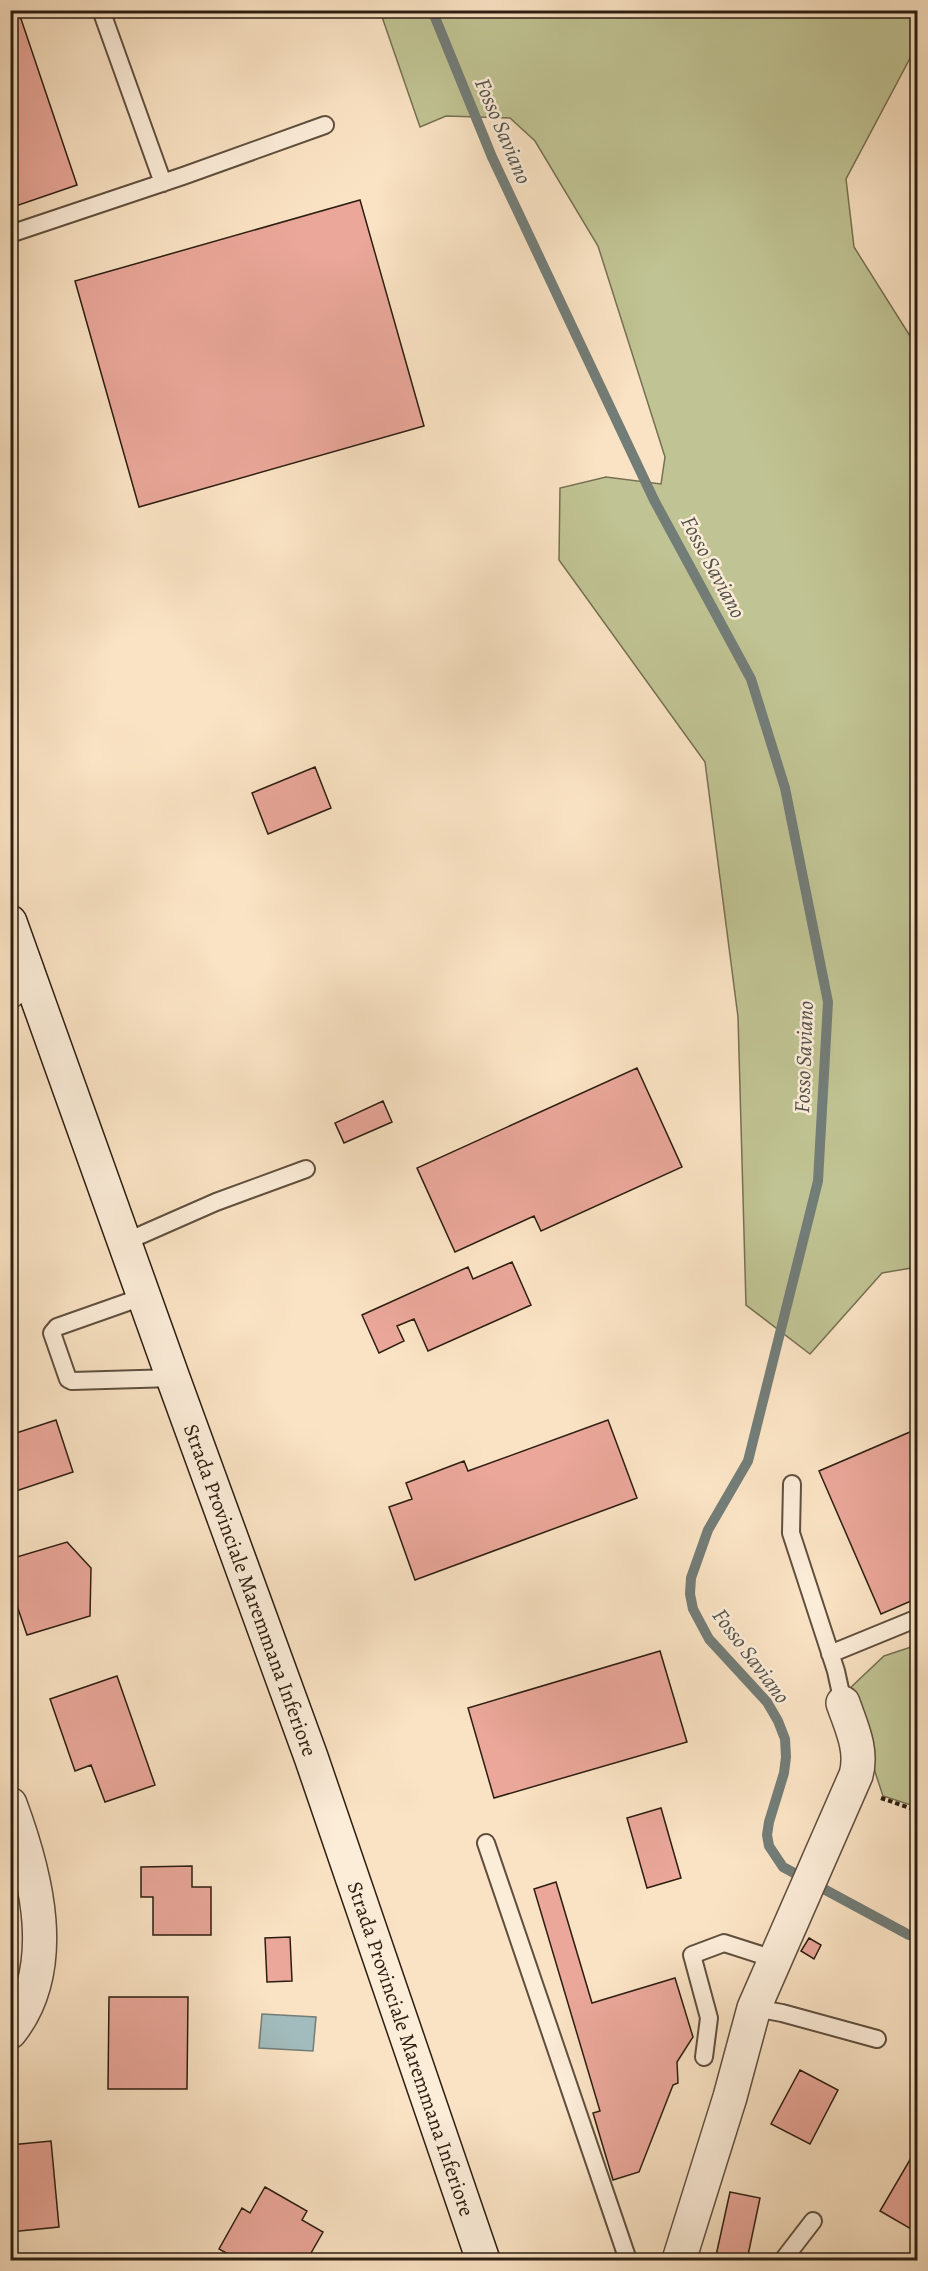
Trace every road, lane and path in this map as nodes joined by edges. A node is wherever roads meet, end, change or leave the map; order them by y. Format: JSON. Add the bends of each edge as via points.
{"nodes":[{"id":1,"x":101,"y":10,"type":"edge"},
{"id":2,"x":325,"y":125,"type":"dead end"},
{"id":3,"x":163,"y":183,"type":"junction"},
{"id":4,"x":10,"y":234,"type":"edge"},
{"id":5,"x":10,"y":922,"type":"edge"},
{"id":6,"x":18,"y":980,"type":"edge"},
{"id":7,"x":306,"y":1169,"type":"dead end"},
{"id":8,"x":125,"y":1242,"type":"junction"},
{"id":9,"x":145,"y":1296,"type":"junction"},
{"id":10,"x":173,"y":1378,"type":"junction"},
{"id":11,"x":792,"y":1484,"type":"dead end"},
{"id":12,"x":918,"y":1618,"type":"edge"},
{"id":13,"x":830,"y":1654,"type":"junction"},
{"id":14,"x":843,"y":1703,"type":"joint"},
{"id":15,"x":10,"y":1804,"type":"edge"},
{"id":16,"x":486,"y":1843,"type":"dead end"},
{"id":17,"x":774,"y":1959,"type":"junction"},
{"id":18,"x":754,"y":2008,"type":"junction"},
{"id":19,"x":10,"y":2032,"type":"edge"},
{"id":20,"x":877,"y":2039,"type":"dead end"},
{"id":21,"x":704,"y":2056,"type":"dead end"},
{"id":22,"x":813,"y":2221,"type":"dead end"},
{"id":23,"x":483,"y":2260,"type":"edge"},
{"id":24,"x":628,"y":2260,"type":"edge"},
{"id":25,"x":679,"y":2260,"type":"edge"},
{"id":26,"x":783,"y":2260,"type":"edge"}],
"edges":[{"from":1,"to":3,"type":"lane"},
{"from":2,"to":3,"type":"lane"},
{"from":3,"to":4,"type":"lane"},
{"from":5,"to":6,"type":"main road","name":"Strada Provinciale Maremmana Inferiore"},
{"from":6,"to":8,"type":"main road","name":"Strada Provinciale Maremmana Inferiore"},
{"from":7,"to":8,"type":"lane","via":[[216,1202]]},
{"from":8,"to":9,"type":"main road","name":"Strada Provinciale Maremmana Inferiore"},
{"from":9,"to":10,"type":"main road","name":"Strada Provinciale Maremmana Inferiore"},
{"from":9,"to":10,"type":"lane","via":[[57,1327],[52,1333],[72,1381]]},
{"from":10,"to":23,"type":"main road","name":"Strada Provinciale Maremmana Inferiore","via":[[311,1757]]},
{"from":11,"to":13,"type":"lane","via":[[791,1533]]},
{"from":12,"to":13,"type":"lane"},
{"from":13,"to":14,"type":"lane"},
{"from":14,"to":17,"type":"main road","via":[[856,1740],[859,1763],[852,1788]]},
{"from":15,"to":19,"type":"main road","via":[[32,1875],[39,1945],[33,1992]]},
{"from":16,"to":24,"type":"lane"},
{"from":17,"to":18,"type":"main road"},
{"from":17,"to":21,"type":"lane","via":[[724,1943],[692,1955],[709,2018]]},
{"from":18,"to":20,"type":"lane"},
{"from":18,"to":25,"type":"main road"},
{"from":22,"to":26,"type":"lane"}]}
